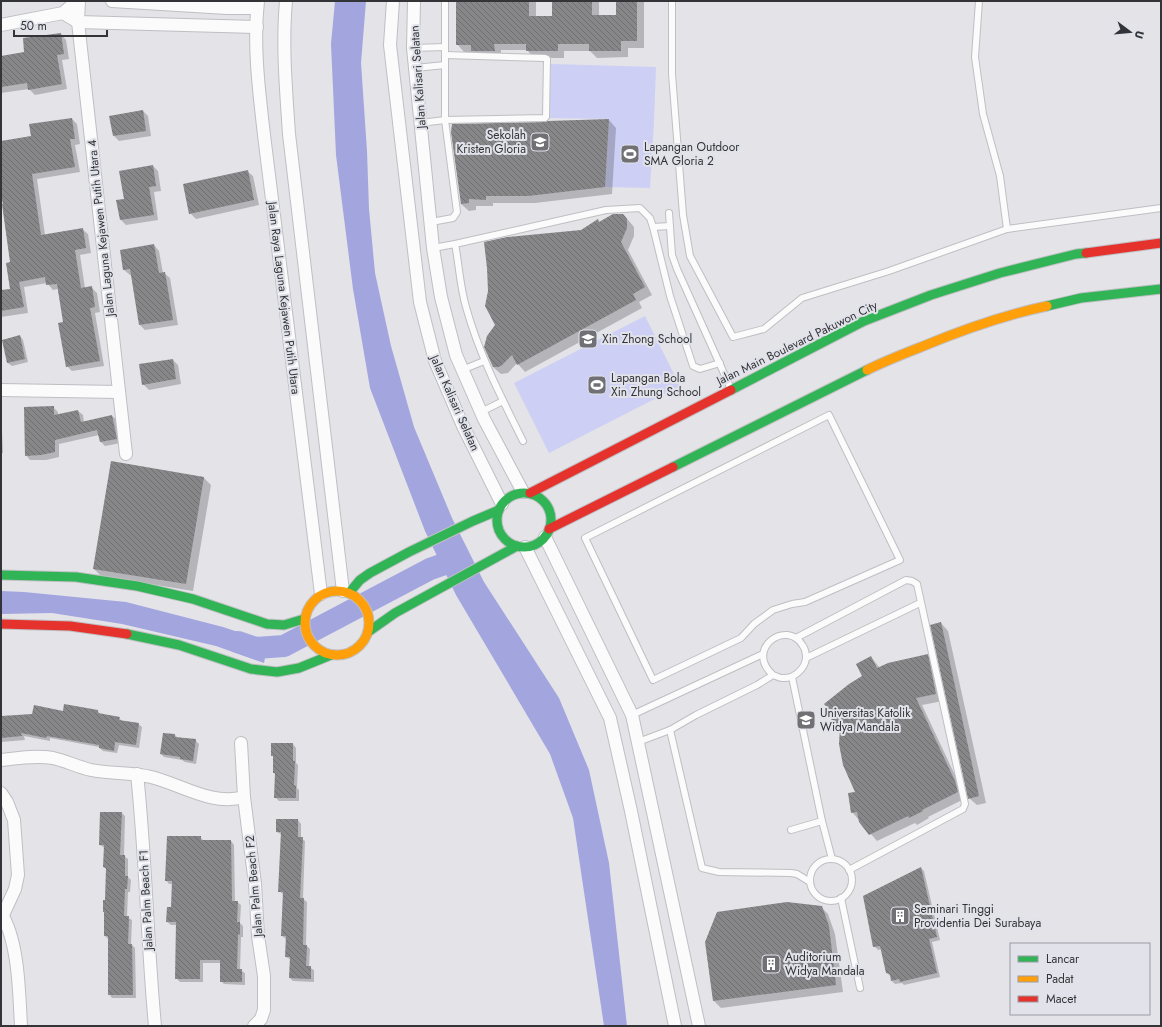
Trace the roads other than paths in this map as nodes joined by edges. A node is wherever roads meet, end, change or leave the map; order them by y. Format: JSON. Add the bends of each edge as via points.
{"nodes":[{"id":1,"x":78,"y":1,"type":"edge"},
{"id":2,"x":112,"y":1,"type":"edge"},
{"id":3,"x":286,"y":1,"type":"edge"},
{"id":4,"x":393,"y":1,"type":"edge"},
{"id":5,"x":414,"y":1,"type":"edge"},
{"id":6,"x":445,"y":1,"type":"edge"},
{"id":7,"x":672,"y":1,"type":"edge"},
{"id":8,"x":979,"y":1,"type":"edge"},
{"id":9,"x":258,"y":4,"type":"edge"},
{"id":10,"x":63,"y":13,"type":"junction"},
{"id":11,"x":78,"y":22,"type":"junction"},
{"id":12,"x":1,"y":25,"type":"edge"},
{"id":13,"x":256,"y":27,"type":"junction"},
{"id":14,"x":445,"y":47,"type":"junction"},
{"id":15,"x":413,"y":48,"type":"junction"},
{"id":16,"x":445,"y":55,"type":"junction"},
{"id":17,"x":445,"y":65,"type":"junction"},
{"id":18,"x":415,"y":68,"type":"junction"},
{"id":19,"x":445,"y":120,"type":"junction"},
{"id":20,"x":420,"y":123,"type":"junction"},
{"id":21,"x":1161,"y":208,"type":"edge"},
{"id":22,"x":669,"y":213,"type":"dead end"},
{"id":23,"x":431,"y":222,"type":"junction"},
{"id":24,"x":670,"y":226,"type":"junction"},
{"id":25,"x":653,"y":227,"type":"junction"},
{"id":26,"x":1007,"y":229,"type":"junction"},
{"id":27,"x":1161,"y":243,"type":"edge"},
{"id":28,"x":455,"y":244,"type":"junction"},
{"id":29,"x":433,"y":248,"type":"junction"},
{"id":30,"x":414,"y":250,"type":"junction"},
{"id":31,"x":1161,"y":289,"type":"edge"},
{"id":32,"x":484,"y":361,"type":"junction"},
{"id":33,"x":720,"y":363,"type":"junction"},
{"id":34,"x":462,"y":370,"type":"junction"},
{"id":35,"x":732,"y":389,"type":"junction"},
{"id":36,"x":1,"y":390,"type":"edge"},
{"id":37,"x":119,"y":392,"type":"junction"},
{"id":38,"x":503,"y":401,"type":"junction"},
{"id":39,"x":481,"y":412,"type":"junction"},
{"id":40,"x":523,"y":441,"type":"dead end"},
{"id":41,"x":126,"y":454,"type":"dead end"},
{"id":42,"x":527,"y":493,"type":"junction"},
{"id":43,"x":501,"y":507,"type":"junction"},
{"id":44,"x":547,"y":533,"type":"junction"},
{"id":45,"x":521,"y":546,"type":"junction"},
{"id":46,"x":1,"y":575,"type":"edge"},
{"id":47,"x":346,"y":592,"type":"junction"},
{"id":48,"x":321,"y":594,"type":"junction"},
{"id":49,"x":920,"y":603,"type":"junction"},
{"id":50,"x":304,"y":619,"type":"junction"},
{"id":51,"x":1,"y":624,"type":"edge"},
{"id":52,"x":368,"y":632,"type":"junction"},
{"id":53,"x":796,"y":638,"type":"junction"},
{"id":54,"x":763,"y":654,"type":"junction"},
{"id":55,"x":331,"y":655,"type":"junction"},
{"id":56,"x":806,"y":658,"type":"junction"},
{"id":57,"x":774,"y":675,"type":"junction"},
{"id":58,"x":792,"y":677,"type":"junction"},
{"id":59,"x":653,"y":680,"type":"joint"},
{"id":60,"x":632,"y":715,"type":"junction"},
{"id":61,"x":670,"y":730,"type":"junction"},
{"id":62,"x":638,"y":742,"type":"junction"},
{"id":63,"x":241,"y":743,"type":"dead end"},
{"id":64,"x":1,"y":760,"type":"edge"},
{"id":65,"x":136,"y":774,"type":"junction"},
{"id":66,"x":1,"y":793,"type":"edge"},
{"id":67,"x":244,"y":797,"type":"junction"},
{"id":68,"x":651,"y":806,"type":"junction"},
{"id":69,"x":631,"y":811,"type":"junction"},
{"id":70,"x":822,"y":821,"type":"junction"},
{"id":71,"x":791,"y":830,"type":"dead end"},
{"id":72,"x":832,"y":859,"type":"junction"},
{"id":73,"x":849,"y":870,"type":"junction"},
{"id":74,"x":810,"y":882,"type":"junction"},
{"id":75,"x":841,"y":898,"type":"junction"},
{"id":76,"x":2,"y":914,"type":"edge"},
{"id":77,"x":860,"y":988,"type":"dead end"},
{"id":78,"x":21,"y":1026,"type":"edge"},
{"id":79,"x":155,"y":1026,"type":"edge"},
{"id":80,"x":254,"y":1026,"type":"edge"},
{"id":81,"x":675,"y":1026,"type":"edge"},
{"id":82,"x":698,"y":1026,"type":"edge"}],
"edges":[{"from":1,"to":10,"type":"street"},
{"from":1,"to":11,"type":"street","name":"Jalan Laguna Kejawen Putih Utara 4"},
{"from":2,"to":9,"type":"street","via":[[227,8]]},
{"from":3,"to":47,"type":"street","name":"Jalan Raya Laguna Kejawen Putih Utara","via":[[284,74],[289,134]]},
{"from":4,"to":30,"type":"street","name":"Jalan Kalisari Selatan","via":[[390,45]]},
{"from":5,"to":15,"type":"street","name":"Jalan Kalisari Selatan"},
{"from":6,"to":14,"type":"lane"},
{"from":7,"to":26,"type":"lane","via":[[672,74],[683,215],[690,256],[733,337],[764,329],[802,298],[889,271]]},
{"from":8,"to":26,"type":"lane","via":[[975,57],[983,114],[1000,176]]},
{"from":9,"to":13,"type":"street","name":"Jalan Raya Laguna Kejawen Putih Utara"},
{"from":10,"to":11,"type":"street"},
{"from":10,"to":12,"type":"street"},
{"from":11,"to":13,"type":"street"},
{"from":11,"to":37,"type":"street","name":"Jalan Laguna Kejawen Putih Utara 4"},
{"from":13,"to":48,"type":"street","name":"Jalan Raya Laguna Kejawen Putih Utara","via":[[264,135]]},
{"from":14,"to":15,"type":"lane"},
{"from":14,"to":16,"type":"lane"},
{"from":15,"to":18,"type":"street","name":"Jalan Kalisari Selatan"},
{"from":16,"to":17,"type":"lane"},
{"from":16,"to":19,"type":"lane","via":[[546,59],[545,118]]},
{"from":17,"to":18,"type":"lane"},
{"from":17,"to":19,"type":"lane"},
{"from":18,"to":20,"type":"street","name":"Jalan Kalisari Selatan"},
{"from":19,"to":20,"type":"lane"},
{"from":19,"to":23,"type":"lane","via":[[457,212],[453,218]]},
{"from":20,"to":23,"type":"street","name":"Jalan Kalisari Selatan"},
{"from":21,"to":26,"type":"lane"},
{"from":22,"to":24,"type":"lane"},
{"from":23,"to":29,"type":"street","name":"Jalan Kalisari Selatan"},
{"from":24,"to":25,"type":"lane"},
{"from":24,"to":33,"type":"lane","via":[[672,255],[677,269]]},
{"from":25,"to":28,"type":"lane","via":[[650,218],[640,208],[606,210]]},
{"from":25,"to":33,"type":"lane","via":[[670,296],[693,366],[700,369]]},
{"from":27,"to":35,"type":"street","name":"Jalan Main Boulevard Pakuwon City","via":[[1076,254],[1000,273],[931,295],[864,321]]},
{"from":28,"to":29,"type":"lane"},
{"from":28,"to":32,"type":"lane","via":[[465,305]]},
{"from":29,"to":30,"type":"street"},
{"from":29,"to":34,"type":"street","name":"Jalan Kalisari Selatan","via":[[441,298]]},
{"from":30,"to":43,"type":"street","name":"Jalan Kalisari Selatan","via":[[420,302],[435,361]]},
{"from":31,"to":44,"type":"street","via":[[1081,298],[1014,313],[950,335],[881,363]]},
{"from":32,"to":34,"type":"lane"},
{"from":32,"to":38,"type":"lane"},
{"from":33,"to":35,"type":"lane"},
{"from":34,"to":39,"type":"street","name":"Jalan Kalisari Selatan"},
{"from":35,"to":42,"type":"street","name":"Jalan Main Boulevard Pakuwon City"},
{"from":36,"to":37,"type":"street"},
{"from":37,"to":41,"type":"street","name":"Jalan Laguna Kejawen Putih Utara 4"},
{"from":38,"to":39,"type":"lane"},
{"from":38,"to":40,"type":"lane"},
{"from":39,"to":42,"type":"street","name":"Jalan Kalisari Selatan"},
{"from":42,"to":43,"type":"street","via":[[512,496]]},
{"from":42,"to":44,"type":"street","via":[[542,499],[549,510],[551,516]]},
{"from":43,"to":45,"type":"street","via":[[497,518],[500,532],[510,543]]},
{"from":43,"to":47,"type":"street","via":[[409,552],[360,580]]},
{"from":44,"to":45,"type":"street","via":[[536,544]]},
{"from":44,"to":60,"type":"street"},
{"from":45,"to":52,"type":"street","via":[[395,613]]},
{"from":45,"to":69,"type":"street","via":[[610,718]]},
{"from":46,"to":50,"type":"street","via":[[76,577],[137,586],[193,600],[267,624],[284,625]]},
{"from":47,"to":48,"type":"street","via":[[332,591]]},
{"from":47,"to":52,"type":"street","via":[[355,595],[368,611]]},
{"from":48,"to":50,"type":"street","via":[[313,600]]},
{"from":49,"to":53,"type":"lane","via":[[917,584],[906,580]]},
{"from":49,"to":56,"type":"lane"},
{"from":49,"to":73,"type":"lane","via":[[965,804],[963,809]]},
{"from":50,"to":55,"type":"street","via":[[305,631],[310,642],[319,650]]},
{"from":51,"to":55,"type":"street","via":[[70,626],[128,634],[179,645],[251,669],[277,672],[299,668]]},
{"from":52,"to":55,"type":"street","via":[[354,651]]},
{"from":53,"to":54,"type":"lane","via":[[776,636],[766,646]]},
{"from":53,"to":56,"type":"lane","via":[[801,642]]},
{"from":54,"to":57,"type":"lane","via":[[767,670]]},
{"from":54,"to":60,"type":"lane"},
{"from":56,"to":58,"type":"lane","via":[[799,673]]},
{"from":57,"to":58,"type":"lane","via":[[782,678]]},
{"from":57,"to":61,"type":"lane"},
{"from":58,"to":70,"type":"lane"},
{"from":59,"to":59,"type":"lane","via":[[585,538],[829,415],[900,560],[805,602],[773,610],[741,638]]},
{"from":60,"to":62,"type":"street"},
{"from":61,"to":62,"type":"lane"},
{"from":61,"to":74,"type":"lane","via":[[702,868],[719,872],[791,873]]},
{"from":62,"to":68,"type":"street"},
{"from":63,"to":67,"type":"street","name":"Jalan Palm Beach F2"},
{"from":64,"to":65,"type":"street","via":[[53,758],[91,770]]},
{"from":65,"to":67,"type":"street","via":[[208,798],[234,800]]},
{"from":65,"to":79,"type":"street","name":"Jalan Palm Beach F1"},
{"from":66,"to":76,"type":"street","via":[[14,820],[18,876],[15,889]]},
{"from":67,"to":80,"type":"street","name":"Jalan Palm Beach F2","via":[[264,976],[264,1010]]},
{"from":68,"to":69,"type":"street"},
{"from":68,"to":82,"type":"street"},
{"from":69,"to":81,"type":"street"},
{"from":70,"to":71,"type":"lane"},
{"from":70,"to":72,"type":"lane"},
{"from":72,"to":73,"type":"lane","via":[[842,862]]},
{"from":72,"to":74,"type":"lane","via":[[818,863],[813,868]]},
{"from":73,"to":75,"type":"lane","via":[[851,886]]},
{"from":74,"to":75,"type":"lane","via":[[812,889],[821,899],[828,901]]},
{"from":75,"to":77,"type":"lane"},
{"from":76,"to":78,"type":"street","via":[[13,943]]}]}
